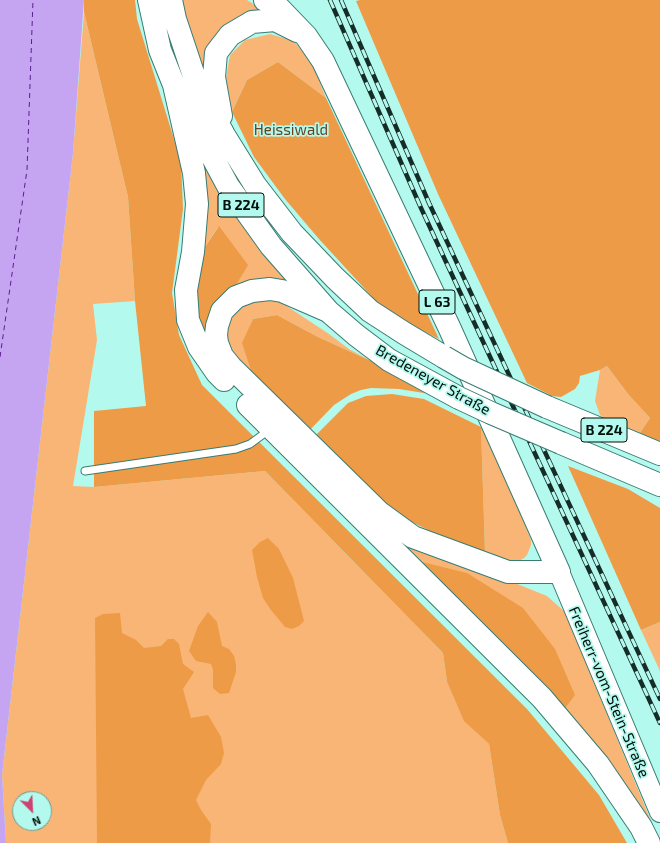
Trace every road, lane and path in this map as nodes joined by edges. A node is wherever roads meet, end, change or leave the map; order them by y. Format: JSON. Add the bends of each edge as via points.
{"nodes":[{"id":1,"x":149,"y":0,"type":"edge"},
{"id":2,"x":171,"y":0,"type":"edge"},
{"id":3,"x":265,"y":0,"type":"edge"},
{"id":4,"x":306,"y":36,"type":"junction"},
{"id":5,"x":174,"y":85,"type":"junction"},
{"id":6,"x":224,"y":135,"type":"junction"},
{"id":7,"x":328,"y":311,"type":"junction"},
{"id":8,"x":276,"y":423,"type":"junction"},
{"id":9,"x":660,"y":454,"type":"edge"},
{"id":10,"x":85,"y":471,"type":"dead end"},
{"id":11,"x":660,"y":485,"type":"edge"},
{"id":12,"x":559,"y":572,"type":"junction"},
{"id":13,"x":660,"y":812,"type":"edge"},
{"id":14,"x":649,"y":843,"type":"edge"}],
"edges":[{"from":1,"to":5,"type":"main road","name":"Bredeneyer Straße","number":"B 224","via":[[160,50]]},
{"from":2,"to":6,"type":"main road","name":"Bredeneyer Straße","number":"B 224","via":[[197,85]]},
{"from":3,"to":4,"type":"main road","number":"L 63","via":[[279,8]]},
{"from":4,"to":6,"type":"main road","via":[[275,20],[252,22],[230,35],[216,53],[214,77]]},
{"from":4,"to":12,"type":"main road","number":"L 63","via":[[323,61],[433,294]]},
{"from":5,"to":7,"type":"main road","name":"Bredeneyer Straße","number":"B 224","via":[[228,186],[271,246]]},
{"from":5,"to":8,"type":"main road","via":[[194,173],[197,204],[193,252],[186,290],[188,320],[199,347],[217,373]]},
{"from":6,"to":9,"type":"main road","name":"Bredeneyer Straße","number":"B 224","bridge":true,"via":[[255,184],[292,233],[370,311],[476,374]]},
{"from":7,"to":8,"type":"main road","via":[[282,291],[264,289],[252,290],[236,297],[219,316],[216,335],[220,351]]},
{"from":7,"to":11,"type":"main road","name":"Bredeneyer Straße","number":"B 224","bridge":true,"via":[[389,360],[459,398]]},
{"from":8,"to":10,"type":"lane","via":[[250,444],[236,449]]},
{"from":8,"to":12,"type":"main road","via":[[380,514],[413,537],[508,572]]},
{"from":8,"to":14,"type":"main road","via":[[542,698],[598,764]]},
{"from":12,"to":13,"type":"main road","name":"Freiherr-vom-Stein-Straße","number":"L 63"}]}
